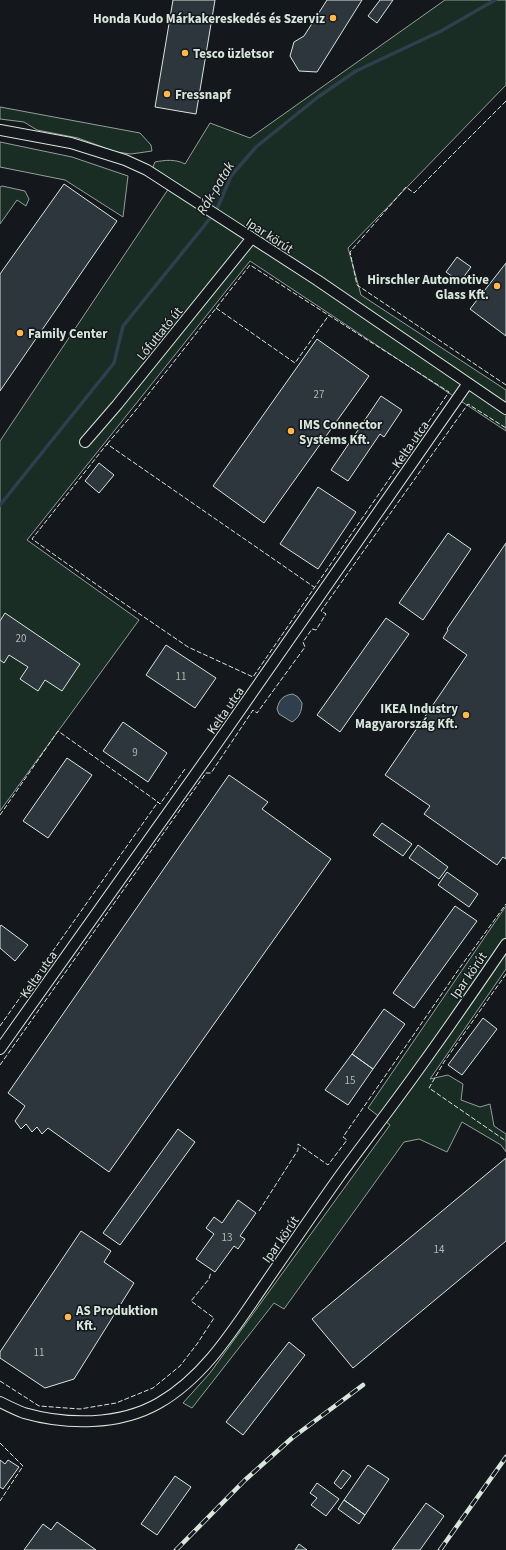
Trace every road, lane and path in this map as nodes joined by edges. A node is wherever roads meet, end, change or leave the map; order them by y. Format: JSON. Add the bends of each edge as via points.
{"nodes":[{"id":1,"x":0,"y":130,"type":"edge"},
{"id":2,"x":251,"y":239,"type":"junction"},
{"id":3,"x":468,"y":383,"type":"junction"},
{"id":4,"x":506,"y":409,"type":"edge"},
{"id":5,"x":85,"y":442,"type":"dead end"},
{"id":6,"x":506,"y":944,"type":"edge"},
{"id":7,"x":0,"y":1049,"type":"edge"},
{"id":8,"x":0,"y":1402,"type":"edge"}],
"edges":[{"from":1,"to":2,"type":"street","name":"Ipar körút","via":[[71,143],[125,160],[147,170]]},
{"from":2,"to":3,"type":"street","name":"Ipar körút","via":[[317,280]]},
{"from":2,"to":5,"type":"street","name":"Lófuttató út"},
{"from":3,"to":4,"type":"street","name":"Ipar körút"},
{"from":3,"to":7,"type":"street","name":"Kelta utca","via":[[276,660]]},
{"from":6,"to":8,"type":"street","name":"Ipar körút","via":[[249,1308],[192,1380],[158,1404],[140,1412],[96,1421],[60,1420],[38,1416]]}]}
